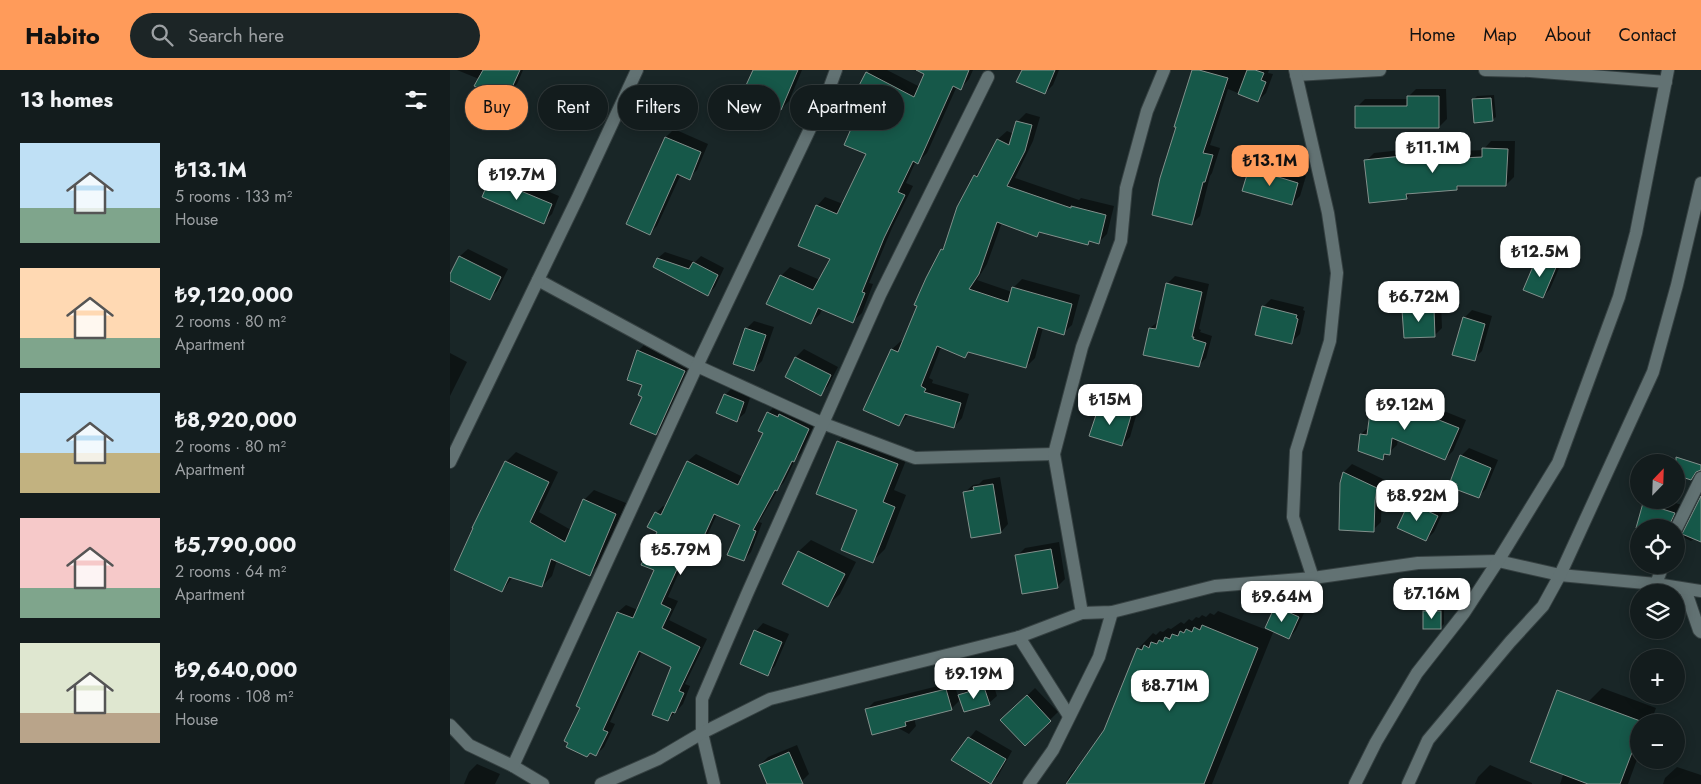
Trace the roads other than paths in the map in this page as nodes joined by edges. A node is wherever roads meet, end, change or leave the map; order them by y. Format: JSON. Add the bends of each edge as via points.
{"nodes":[{"id":1,"x":636,"y":70,"type":"edge"},
{"id":2,"x":836,"y":70,"type":"edge"},
{"id":3,"x":1164,"y":70,"type":"edge"},
{"id":4,"x":1380,"y":70,"type":"edge"},
{"id":5,"x":1485,"y":70,"type":"edge"},
{"id":6,"x":1295,"y":72,"type":"edge"},
{"id":7,"x":1667,"y":76,"type":"edge"},
{"id":8,"x":988,"y":77,"type":"dead end"},
{"id":9,"x":1701,"y":183,"type":"edge"},
{"id":10,"x":538,"y":280,"type":"junction"},
{"id":11,"x":697,"y":366,"type":"junction"},
{"id":12,"x":822,"y":422,"type":"junction"},
{"id":13,"x":1054,"y":454,"type":"junction"},
{"id":14,"x":450,"y":462,"type":"edge"},
{"id":15,"x":1701,"y":478,"type":"edge"},
{"id":16,"x":1680,"y":519,"type":"edge"},
{"id":17,"x":1498,"y":562,"type":"junction"},
{"id":18,"x":1554,"y":574,"type":"junction"},
{"id":19,"x":1660,"y":574,"type":"edge"},
{"id":20,"x":1313,"y":578,"type":"junction"},
{"id":21,"x":1656,"y":584,"type":"joint"},
{"id":22,"x":1685,"y":589,"type":"joint"},
{"id":23,"x":1701,"y":591,"type":"edge"},
{"id":24,"x":1112,"y":612,"type":"junction"},
{"id":25,"x":1082,"y":613,"type":"junction"},
{"id":26,"x":1701,"y":632,"type":"edge"},
{"id":27,"x":1019,"y":637,"type":"junction"},
{"id":28,"x":1070,"y":716,"type":"junction"},
{"id":29,"x":450,"y":725,"type":"edge"},
{"id":30,"x":702,"y":733,"type":"junction"},
{"id":31,"x":513,"y":766,"type":"junction"},
{"id":32,"x":543,"y":784,"type":"edge"},
{"id":33,"x":601,"y":784,"type":"edge"},
{"id":34,"x":714,"y":784,"type":"edge"},
{"id":35,"x":1029,"y":784,"type":"edge"},
{"id":36,"x":1355,"y":784,"type":"edge"},
{"id":37,"x":1408,"y":784,"type":"edge"}],
"edges":[{"from":1,"to":10,"type":"street"},
{"from":2,"to":11,"type":"street"},
{"from":3,"to":13,"type":"street","via":[[1147,111],[1126,188],[1121,241],[1082,347]]},
{"from":4,"to":6,"type":"street"},
{"from":5,"to":7,"type":"street"},
{"from":6,"to":20,"type":"street","via":[[1328,214],[1337,273],[1330,341],[1296,451],[1294,517]]},
{"from":7,"to":17,"type":"street","via":[[1636,233],[1619,297],[1558,463]]},
{"from":8,"to":12,"type":"street","via":[[880,295]]},
{"from":9,"to":18,"type":"street","via":[[1653,372]]},
{"from":10,"to":11,"type":"street"},
{"from":10,"to":14,"type":"street"},
{"from":11,"to":12,"type":"street"},
{"from":11,"to":31,"type":"street"},
{"from":12,"to":13,"type":"street","via":[[915,458]]},
{"from":12,"to":30,"type":"street","via":[[702,699]]},
{"from":13,"to":25,"type":"street"},
{"from":15,"to":16,"type":"street"},
{"from":17,"to":18,"type":"street"},
{"from":17,"to":20,"type":"street","via":[[1418,563]]},
{"from":17,"to":36,"type":"street","via":[[1417,673]]},
{"from":18,"to":21,"type":"street"},
{"from":18,"to":37,"type":"street","via":[[1543,606],[1428,740]]},
{"from":19,"to":21,"type":"street"},
{"from":20,"to":24,"type":"street","via":[[1215,586]]},
{"from":22,"to":23,"type":"street"},
{"from":22,"to":26,"type":"street"},
{"from":24,"to":25,"type":"street"},
{"from":24,"to":28,"type":"street","via":[[1099,657]]},
{"from":25,"to":27,"type":"street"},
{"from":27,"to":28,"type":"street"},
{"from":27,"to":30,"type":"street","via":[[770,699]]},
{"from":28,"to":35,"type":"street","via":[[1053,750]]},
{"from":29,"to":31,"type":"street","via":[[469,746]]},
{"from":30,"to":33,"type":"street","via":[[658,759]]},
{"from":30,"to":34,"type":"street"},
{"from":31,"to":32,"type":"street"}]}
